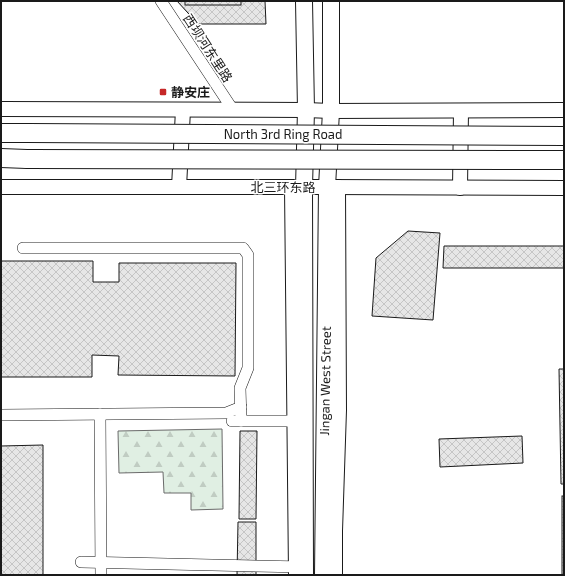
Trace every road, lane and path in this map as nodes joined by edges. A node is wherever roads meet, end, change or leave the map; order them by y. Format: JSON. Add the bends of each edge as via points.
{"nodes":[{"id":1,"x":161,"y":1,"type":"edge"},
{"id":2,"x":304,"y":1,"type":"edge"},
{"id":3,"x":331,"y":1,"type":"edge"},
{"id":4,"x":1,"y":110,"type":"edge"},
{"id":5,"x":182,"y":110,"type":"junction"},
{"id":6,"x":233,"y":110,"type":"junction"},
{"id":7,"x":306,"y":110,"type":"junction"},
{"id":8,"x":564,"y":110,"type":"edge"},
{"id":9,"x":331,"y":111,"type":"junction"},
{"id":10,"x":461,"y":111,"type":"junction"},
{"id":11,"x":1,"y":133,"type":"edge"},
{"id":12,"x":564,"y":136,"type":"edge"},
{"id":13,"x":1,"y":158,"type":"edge"},
{"id":14,"x":564,"y":160,"type":"edge"},
{"id":15,"x":1,"y":187,"type":"edge"},
{"id":16,"x":179,"y":187,"type":"junction"},
{"id":17,"x":298,"y":187,"type":"junction"},
{"id":18,"x":333,"y":187,"type":"junction"},
{"id":19,"x":460,"y":188,"type":"junction"},
{"id":20,"x":564,"y":188,"type":"edge"},
{"id":21,"x":23,"y":248,"type":"dead end"},
{"id":22,"x":241,"y":407,"type":"junction"},
{"id":23,"x":339,"y":410,"type":"junction"},
{"id":24,"x":100,"y":414,"type":"junction"},
{"id":25,"x":1,"y":415,"type":"edge"},
{"id":26,"x":300,"y":421,"type":"junction"},
{"id":27,"x":325,"y":449,"type":"junction"},
{"id":28,"x":81,"y":562,"type":"dead end"},
{"id":29,"x":101,"y":562,"type":"junction"},
{"id":30,"x":301,"y":571,"type":"edge"},
{"id":31,"x":101,"y":575,"type":"edge"},
{"id":32,"x":323,"y":575,"type":"edge"},
{"id":33,"x":335,"y":575,"type":"edge"}],
"edges":[{"from":1,"to":6,"type":"street","name":"西坝河东里路"},
{"from":2,"to":7,"type":"main road","name":"Jingan West Street"},
{"from":3,"to":9,"type":"main road","name":"Jingan West Street"},
{"from":4,"to":5,"type":"street"},
{"from":5,"to":6,"type":"street"},
{"from":5,"to":16,"type":"street"},
{"from":6,"to":7,"type":"street"},
{"from":7,"to":9,"type":"street"},
{"from":7,"to":17,"type":"main road","name":"Jingan West Street"},
{"from":8,"to":10,"type":"street"},
{"from":9,"to":10,"type":"street"},
{"from":9,"to":18,"type":"main road","name":"Jingan West Street"},
{"from":10,"to":19,"type":"street"},
{"from":11,"to":12,"type":"highway","name":"North 3rd Ring Road","bridge":true},
{"from":13,"to":14,"type":"highway","name":"North 3rd Ring Road","bridge":true},
{"from":15,"to":16,"type":"street","name":"北三环东路"},
{"from":16,"to":17,"type":"street","name":"北三环东路"},
{"from":17,"to":18,"type":"street","name":"北三环东路"},
{"from":17,"to":26,"type":"main road","name":"Jingan West Street"},
{"from":18,"to":19,"type":"street","name":"北三环东路"},
{"from":18,"to":23,"type":"street"},
{"from":18,"to":27,"type":"main road","name":"Jingan West Street"},
{"from":19,"to":20,"type":"street","name":"北三环东路"},
{"from":21,"to":22,"type":"street","via":[[243,248],[248,255],[248,368],[240,388]]},
{"from":22,"to":24,"type":"street","via":[[226,413]]},
{"from":22,"to":26,"type":"street","via":[[237,421]]},
{"from":23,"to":27,"type":"street"},
{"from":23,"to":33,"type":"street"},
{"from":24,"to":25,"type":"street"},
{"from":24,"to":29,"type":"street"},
{"from":26,"to":30,"type":"main road","name":"Jingan West Street"},
{"from":27,"to":32,"type":"main road","name":"Jingan West Street"},
{"from":28,"to":29,"type":"street"},
{"from":29,"to":30,"type":"street"},
{"from":29,"to":31,"type":"street"}]}
